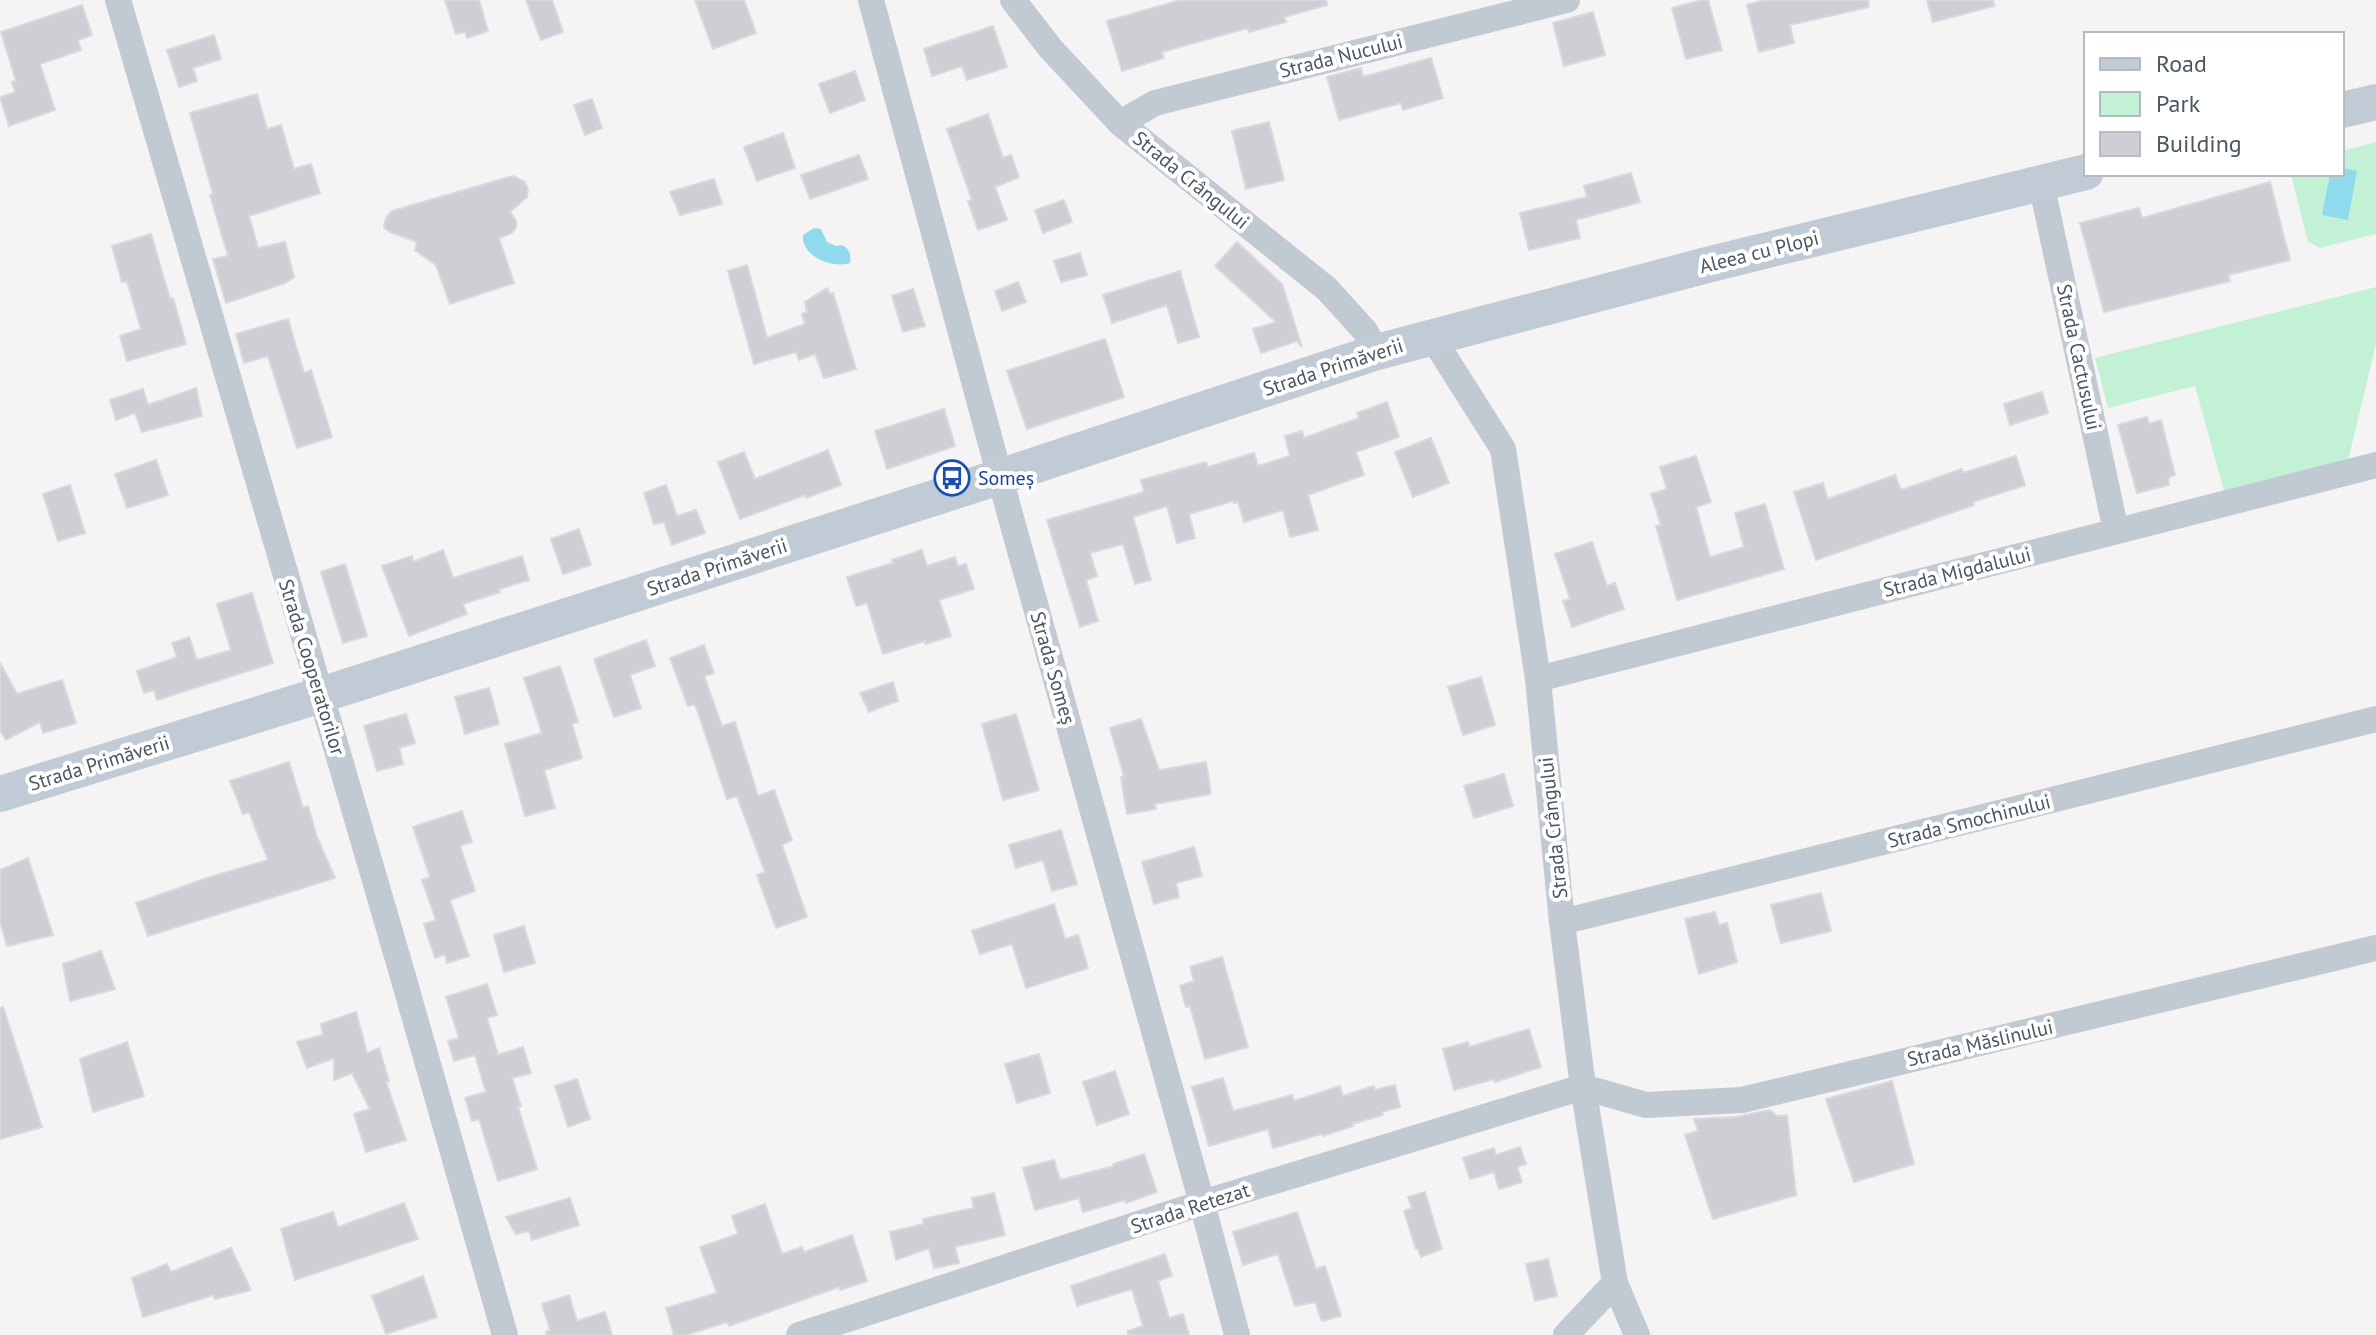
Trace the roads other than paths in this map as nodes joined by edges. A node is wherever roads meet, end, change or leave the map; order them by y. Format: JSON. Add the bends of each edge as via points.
{"nodes":[{"id":1,"x":118,"y":0,"type":"edge"},
{"id":2,"x":871,"y":0,"type":"edge"},
{"id":3,"x":1013,"y":0,"type":"edge"},
{"id":4,"x":1567,"y":0,"type":"edge"},
{"id":5,"x":2376,"y":102,"type":"edge"},
{"id":6,"x":2344,"y":110,"type":"edge"},
{"id":7,"x":1120,"y":123,"type":"junction"},
{"id":8,"x":2084,"y":172,"type":"edge"},
{"id":9,"x":2041,"y":183,"type":"junction"},
{"id":10,"x":1432,"y":337,"type":"junction"},
{"id":11,"x":1377,"y":352,"type":"junction"},
{"id":12,"x":2376,"y":465,"type":"edge"},
{"id":13,"x":1000,"y":477,"type":"junction"},
{"id":14,"x":2116,"y":531,"type":"junction"},
{"id":15,"x":1538,"y":679,"type":"junction"},
{"id":16,"x":321,"y":695,"type":"junction"},
{"id":17,"x":2376,"y":719,"type":"edge"},
{"id":18,"x":0,"y":794,"type":"edge"},
{"id":19,"x":1562,"y":922,"type":"junction"},
{"id":20,"x":2376,"y":948,"type":"edge"},
{"id":21,"x":1583,"y":1087,"type":"junction"},
{"id":22,"x":1202,"y":1203,"type":"junction"},
{"id":23,"x":1615,"y":1283,"type":"junction"},
{"id":24,"x":505,"y":1335,"type":"edge"},
{"id":25,"x":799,"y":1335,"type":"edge"},
{"id":26,"x":1237,"y":1335,"type":"edge"},
{"id":27,"x":1566,"y":1335,"type":"edge"},
{"id":28,"x":1637,"y":1335,"type":"edge"}],
"edges":[{"from":1,"to":16,"type":"street","name":"Strada Cooperatorilor"},
{"from":2,"to":13,"type":"street","name":"Strada Someș"},
{"from":3,"to":7,"type":"street","name":"Strada Crângului"},
{"from":4,"to":7,"type":"street","name":"Strada Nucului","via":[[1155,103]]},
{"from":5,"to":6,"type":"street"},
{"from":7,"to":11,"type":"street","name":"Strada Crângului","via":[[1327,289]]},
{"from":8,"to":9,"type":"street","name":"Aleea cu Plopi"},
{"from":9,"to":10,"type":"street","name":"Aleea cu Plopi"},
{"from":9,"to":14,"type":"street","name":"Strada Cactusului"},
{"from":10,"to":11,"type":"street","name":"Strada Primăverii"},
{"from":10,"to":15,"type":"street","name":"Strada Crângului","via":[[1503,449]]},
{"from":11,"to":13,"type":"street","name":"Strada Primăverii"},
{"from":12,"to":14,"type":"street","name":"Strada Migdalului"},
{"from":13,"to":16,"type":"street","name":"Strada Primăverii"},
{"from":13,"to":22,"type":"street","name":"Strada Someș"},
{"from":14,"to":15,"type":"street","name":"Strada Migdalului"},
{"from":15,"to":19,"type":"street","name":"Strada Crângului"},
{"from":16,"to":18,"type":"street","name":"Strada Primăverii"},
{"from":16,"to":24,"type":"street","name":"Strada Cooperatorilor"},
{"from":17,"to":19,"type":"street","name":"Strada Smochinului"},
{"from":19,"to":21,"type":"street","name":"Strada Crângului"},
{"from":20,"to":21,"type":"street","name":"Strada Măslinului","via":[[1742,1100],[1646,1105]]},
{"from":21,"to":22,"type":"street","name":"Strada Retezat"},
{"from":21,"to":23,"type":"street","name":"Strada Crângului"},
{"from":22,"to":25,"type":"street","name":"Strada Retezat"},
{"from":22,"to":26,"type":"street","name":"Strada Someș"},
{"from":23,"to":27,"type":"street"},
{"from":23,"to":28,"type":"street","name":"Strada Crângului"}]}
